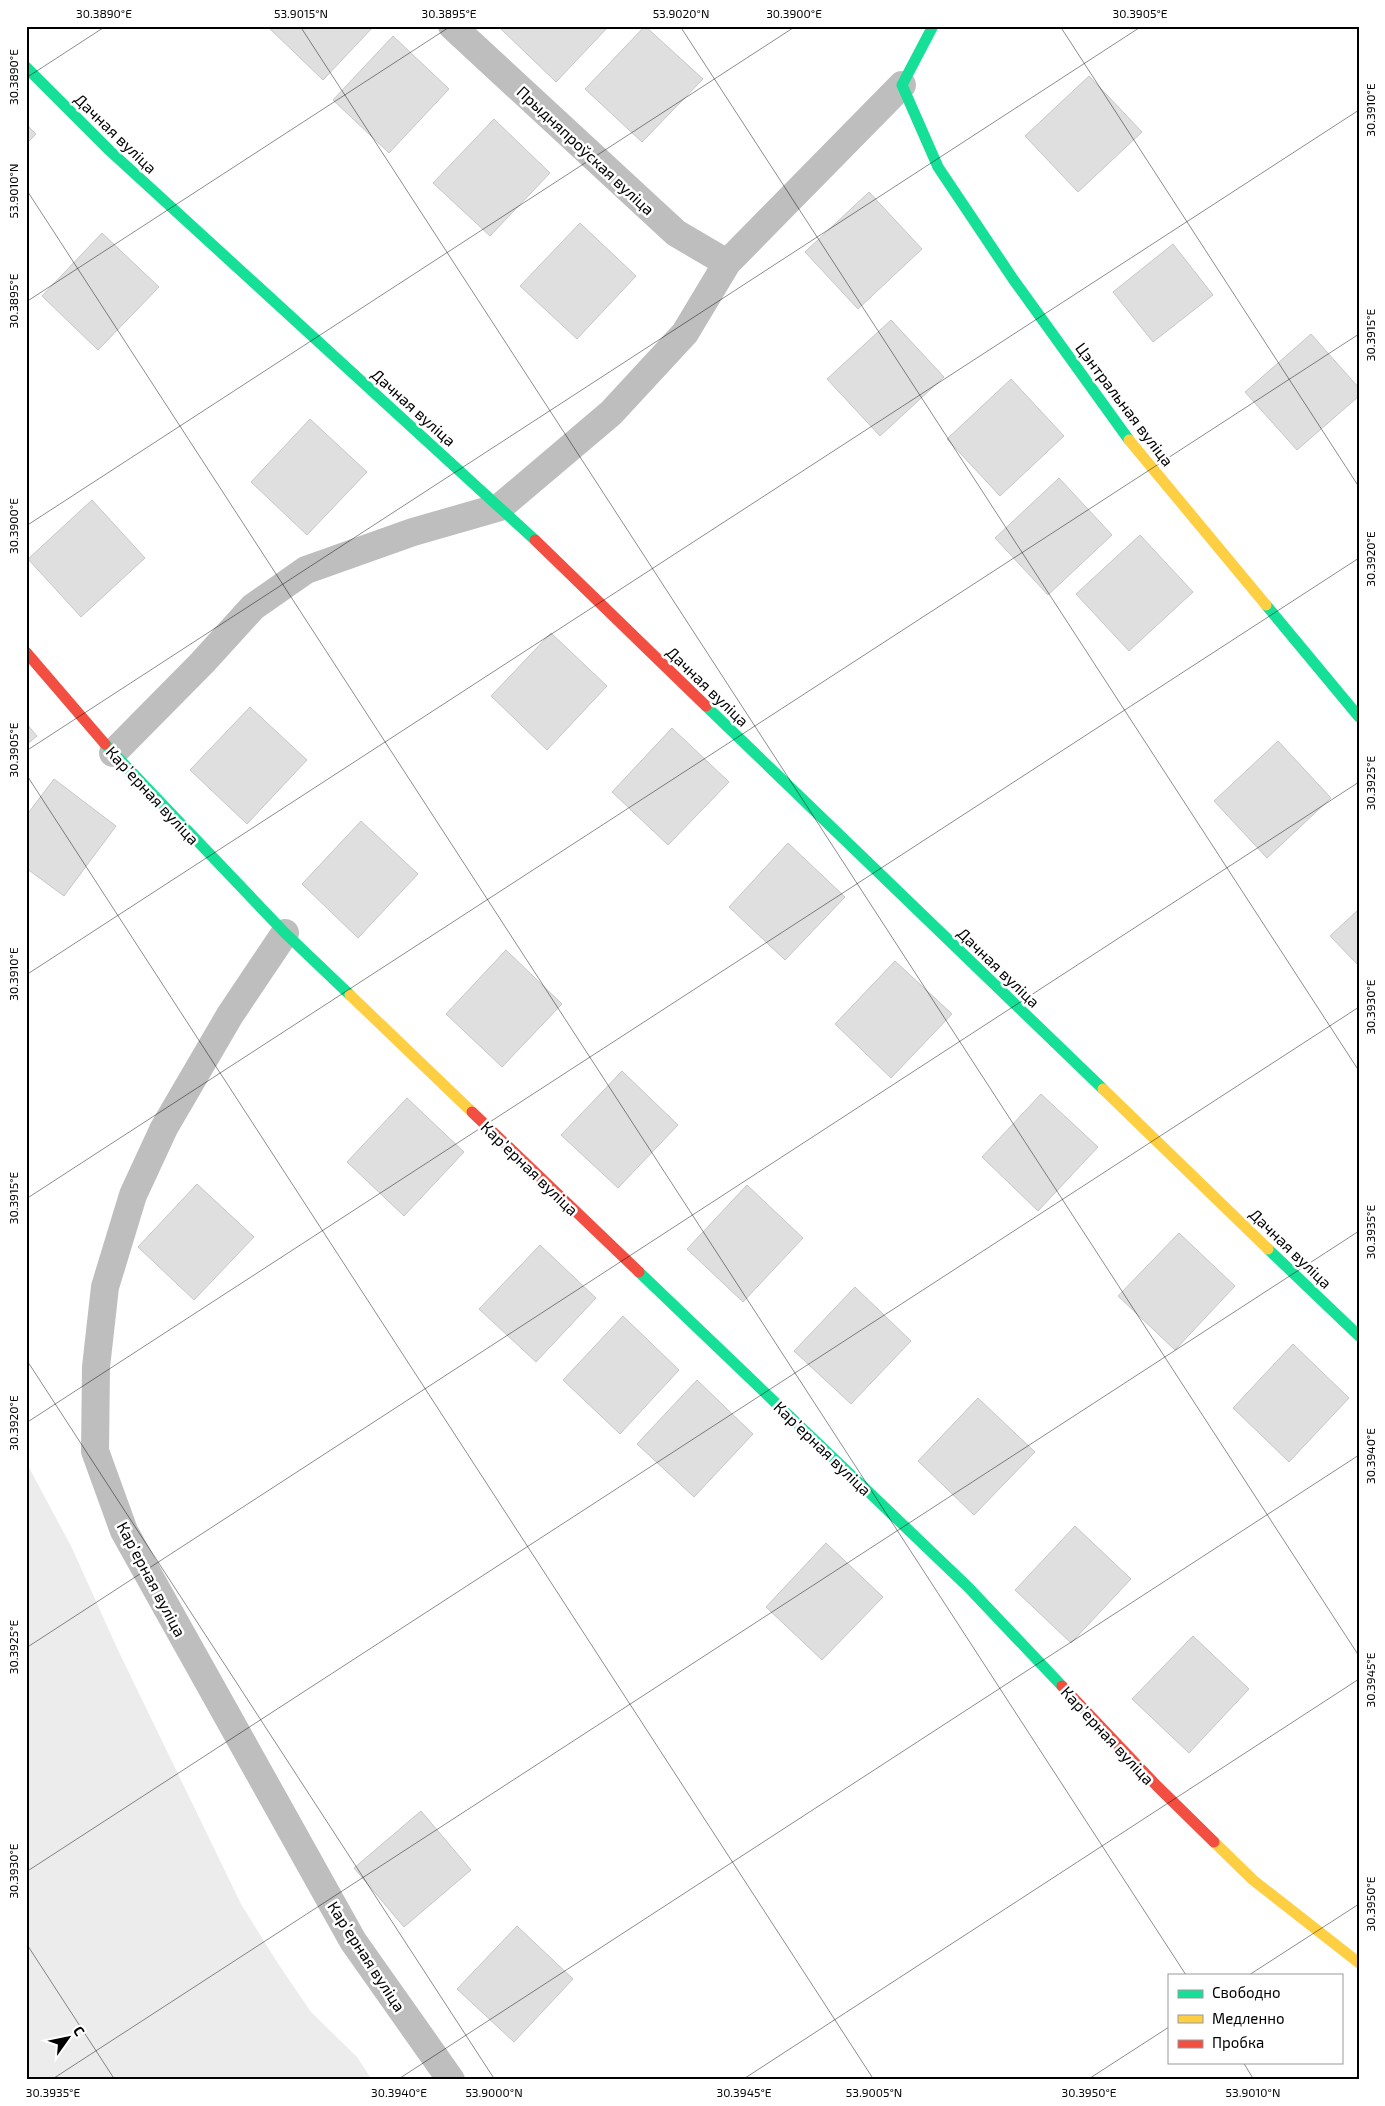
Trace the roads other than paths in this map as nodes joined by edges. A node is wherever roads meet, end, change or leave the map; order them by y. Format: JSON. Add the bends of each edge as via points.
{"nodes":[{"id":1,"x":452,"y":26,"type":"edge"},
{"id":2,"x":933,"y":26,"type":"edge"},
{"id":3,"x":26,"y":68,"type":"edge"},
{"id":4,"x":902,"y":85,"type":"junction"},
{"id":5,"x":727,"y":263,"type":"junction"},
{"id":6,"x":500,"y":507,"type":"junction"},
{"id":7,"x":26,"y":652,"type":"edge"},
{"id":8,"x":1359,"y":717,"type":"edge"},
{"id":9,"x":113,"y":753,"type":"junction"},
{"id":10,"x":285,"y":933,"type":"junction"},
{"id":11,"x":1359,"y":1336,"type":"edge"},
{"id":12,"x":1359,"y":1963,"type":"edge"},
{"id":13,"x":451,"y":2080,"type":"edge"}],
"edges":[{"from":1,"to":5,"type":"street","name":"Прыдняпроўская вуліца","via":[[676,233]]},
{"from":2,"to":4,"type":"street"},
{"from":3,"to":6,"type":"street","name":"Дачная вуліца","via":[[110,152]]},
{"from":4,"to":5,"type":"street"},
{"from":4,"to":8,"type":"street","name":"Цэнтральная вуліца","via":[[938,167],[1118,425]]},
{"from":5,"to":6,"type":"street","via":[[685,333],[665,355],[610,413]]},
{"from":6,"to":9,"type":"street","via":[[412,532],[306,570],[253,607]]},
{"from":6,"to":11,"type":"street","name":"Дачная вуліца"},
{"from":7,"to":9,"type":"street","name":"Карʼерная вуліца"},
{"from":9,"to":10,"type":"street","name":"Карʼерная вуліца"},
{"from":10,"to":12,"type":"street","name":"Карʼерная вуліца","via":[[961,1580],[1157,1786],[1253,1880]]},
{"from":10,"to":13,"type":"street","name":"Карʼерная вуліца","via":[[230,1015],[164,1128],[132,1195],[104,1287],[96,1367],[95,1451],[124,1531],[353,1941]]}]}
